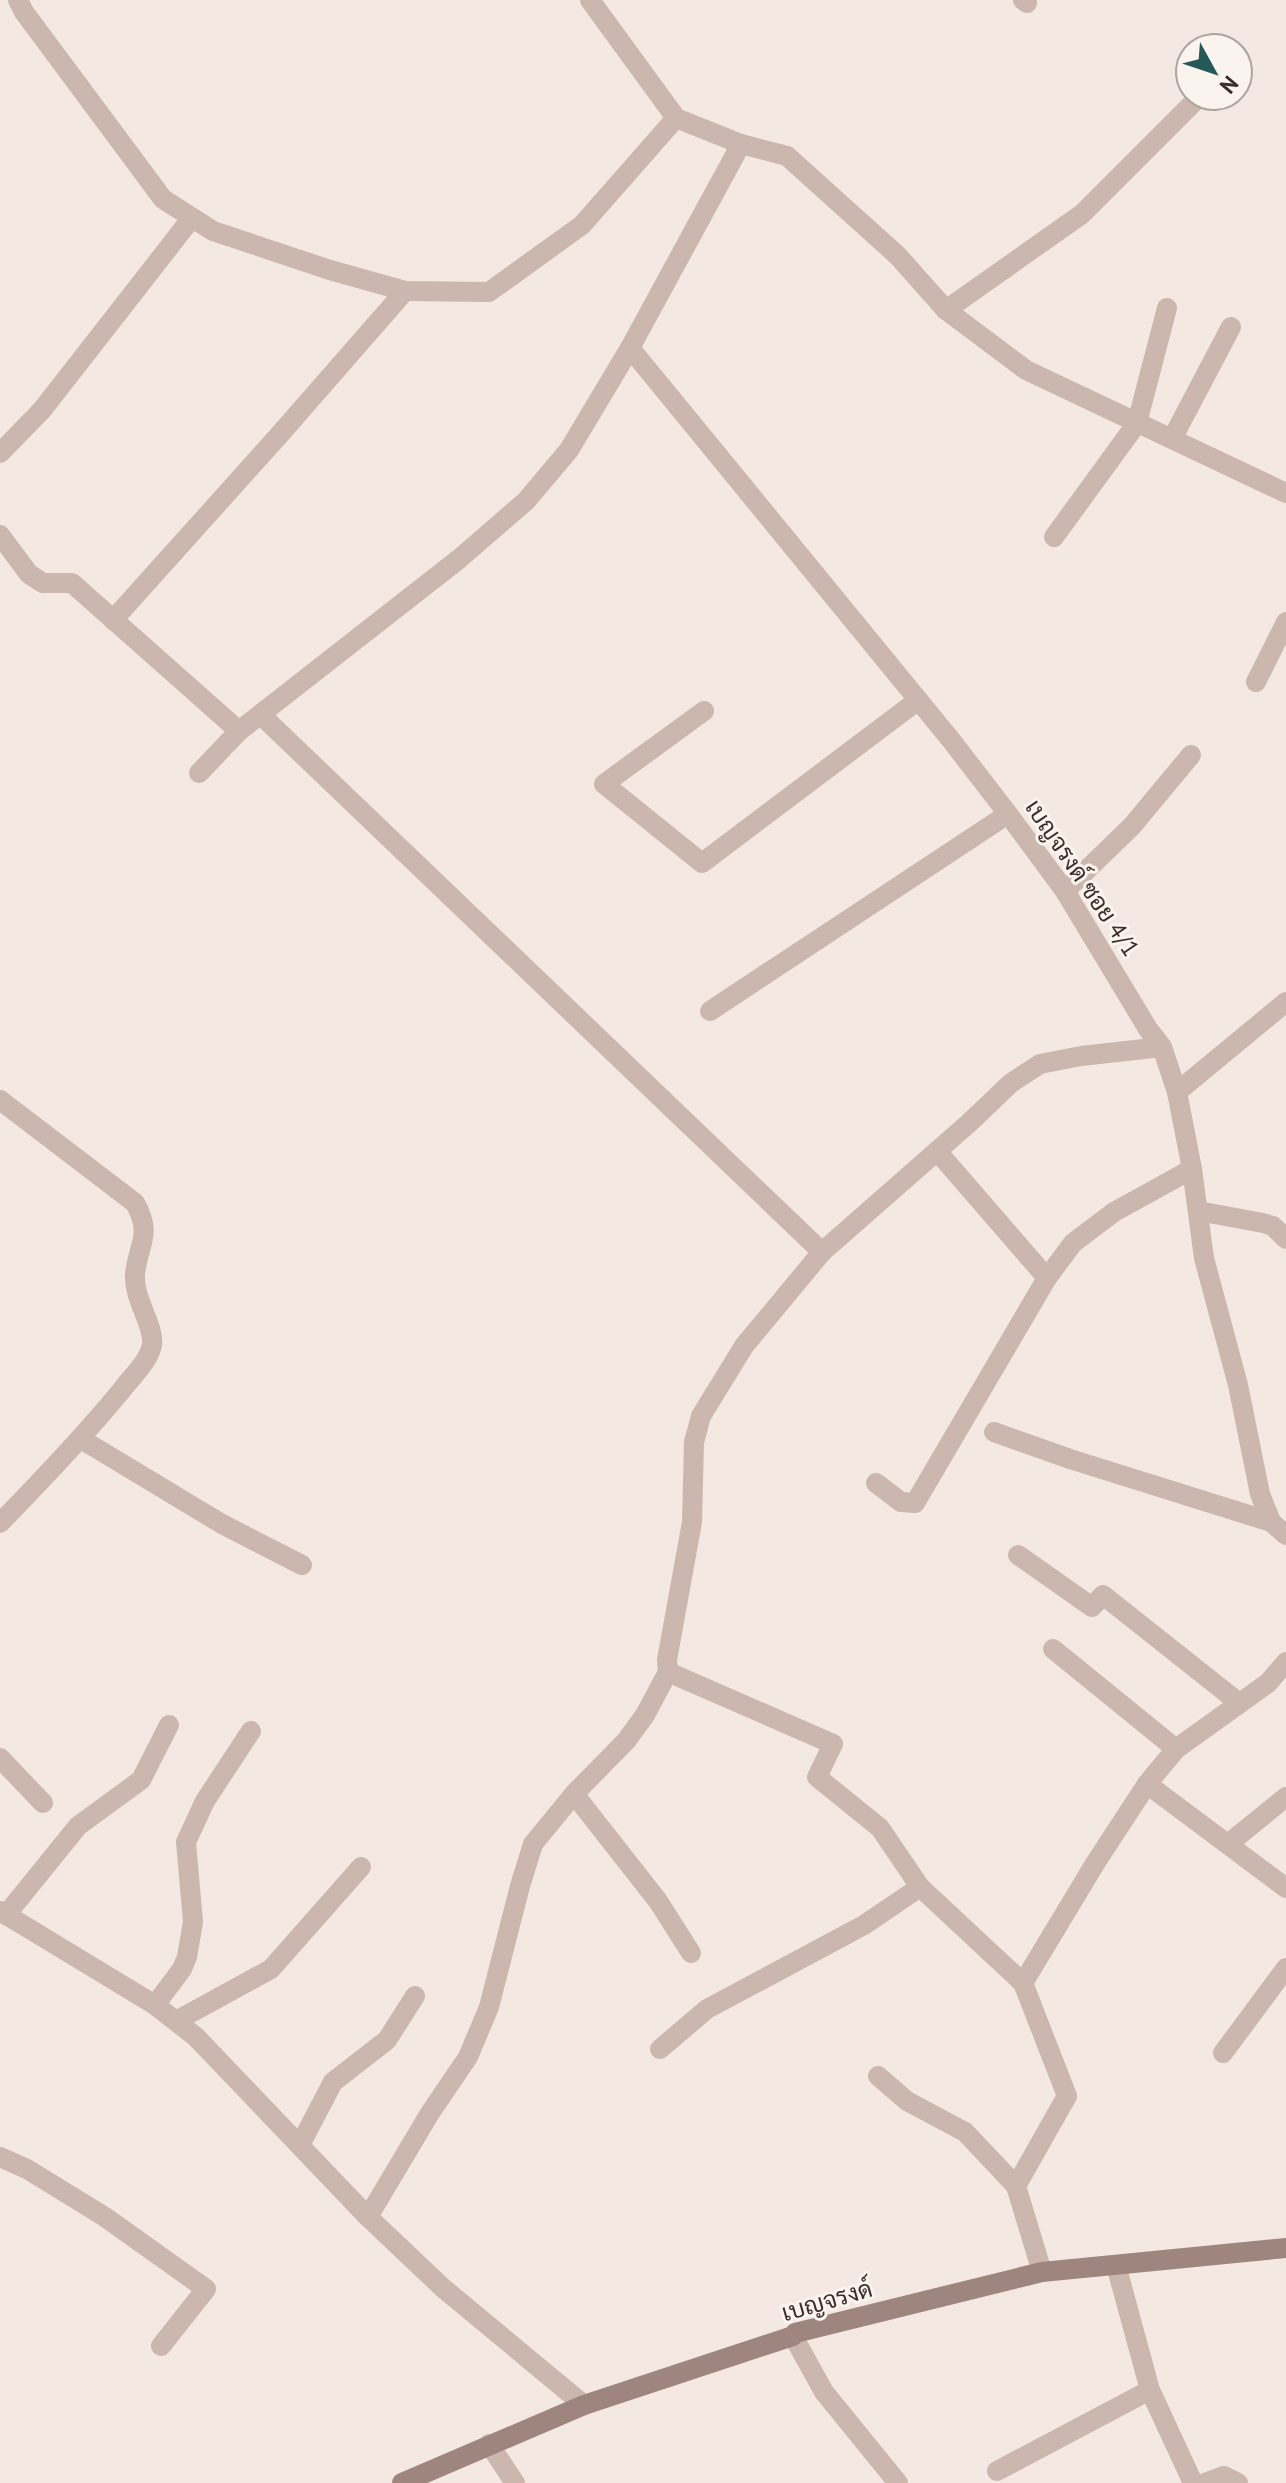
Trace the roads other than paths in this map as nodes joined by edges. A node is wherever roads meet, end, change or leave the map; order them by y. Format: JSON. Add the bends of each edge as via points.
{"nodes":[{"id":1,"x":18,"y":0,"type":"edge"},
{"id":2,"x":590,"y":0,"type":"edge"},
{"id":3,"x":1184,"y":112,"type":"edge"},
{"id":4,"x":676,"y":118,"type":"junction"},
{"id":5,"x":741,"y":144,"type":"junction"},
{"id":6,"x":191,"y":219,"type":"junction"},
{"id":7,"x":405,"y":291,"type":"junction"},
{"id":8,"x":1167,"y":308,"type":"dead end"},
{"id":9,"x":946,"y":310,"type":"junction"},
{"id":10,"x":1231,"y":327,"type":"dead end"},
{"id":11,"x":630,"y":348,"type":"junction"},
{"id":12,"x":1137,"y":423,"type":"junction"},
{"id":13,"x":1172,"y":439,"type":"junction"},
{"id":14,"x":0,"y":453,"type":"edge"},
{"id":15,"x":1286,"y":493,"type":"edge"},
{"id":16,"x":0,"y":535,"type":"edge"},
{"id":17,"x":1054,"y":537,"type":"dead end"},
{"id":18,"x":113,"y":620,"type":"junction"},
{"id":19,"x":1286,"y":622,"type":"edge"},
{"id":20,"x":1256,"y":682,"type":"dead end"},
{"id":21,"x":917,"y":701,"type":"junction"},
{"id":22,"x":704,"y":711,"type":"dead end"},
{"id":23,"x":261,"y":715,"type":"junction"},
{"id":24,"x":239,"y":731,"type":"junction"},
{"id":25,"x":1191,"y":755,"type":"dead end"},
{"id":26,"x":199,"y":773,"type":"dead end"},
{"id":27,"x":1008,"y":814,"type":"junction"},
{"id":28,"x":1065,"y":891,"type":"junction"},
{"id":29,"x":1286,"y":1002,"type":"edge"},
{"id":30,"x":710,"y":1011,"type":"dead end"},
{"id":31,"x":1162,"y":1047,"type":"junction"},
{"id":32,"x":1177,"y":1092,"type":"junction"},
{"id":33,"x":0,"y":1100,"type":"edge"},
{"id":34,"x":937,"y":1151,"type":"junction"},
{"id":35,"x":1192,"y":1169,"type":"junction"},
{"id":36,"x":1198,"y":1211,"type":"junction"},
{"id":37,"x":1286,"y":1239,"type":"edge"},
{"id":38,"x":822,"y":1252,"type":"junction"},
{"id":39,"x":1047,"y":1278,"type":"junction"},
{"id":40,"x":994,"y":1432,"type":"dead end"},
{"id":41,"x":81,"y":1439,"type":"junction"},
{"id":42,"x":876,"y":1483,"type":"dead end"},
{"id":43,"x":0,"y":1523,"type":"edge"},
{"id":44,"x":1278,"y":1528,"type":"edge"},
{"id":45,"x":1018,"y":1555,"type":"dead end"},
{"id":46,"x":302,"y":1565,"type":"dead end"},
{"id":47,"x":1053,"y":1649,"type":"dead end"},
{"id":48,"x":1286,"y":1662,"type":"edge"},
{"id":49,"x":668,"y":1672,"type":"junction"},
{"id":50,"x":1238,"y":1702,"type":"junction"},
{"id":51,"x":169,"y":1725,"type":"dead end"},
{"id":52,"x":251,"y":1731,"type":"dead end"},
{"id":53,"x":1176,"y":1749,"type":"junction"},
{"id":54,"x":0,"y":1758,"type":"edge"},
{"id":55,"x":1147,"y":1784,"type":"junction"},
{"id":56,"x":574,"y":1794,"type":"junction"},
{"id":57,"x":1286,"y":1797,"type":"edge"},
{"id":58,"x":43,"y":1803,"type":"dead end"},
{"id":59,"x":1228,"y":1844,"type":"junction"},
{"id":60,"x":361,"y":1867,"type":"dead end"},
{"id":61,"x":920,"y":1887,"type":"junction"},
{"id":62,"x":1286,"y":1888,"type":"edge"},
{"id":63,"x":3,"y":1913,"type":"edge"},
{"id":64,"x":691,"y":1953,"type":"dead end"},
{"id":65,"x":1286,"y":1968,"type":"edge"},
{"id":66,"x":1023,"y":1983,"type":"junction"},
{"id":67,"x":415,"y":1996,"type":"dead end"},
{"id":68,"x":155,"y":2005,"type":"junction"},
{"id":69,"x":176,"y":2021,"type":"junction"},
{"id":70,"x":660,"y":2049,"type":"dead end"},
{"id":71,"x":1223,"y":2053,"type":"dead end"},
{"id":72,"x":878,"y":2076,"type":"dead end"},
{"id":73,"x":300,"y":2145,"type":"junction"},
{"id":74,"x":0,"y":2157,"type":"edge"},
{"id":75,"x":1016,"y":2186,"type":"junction"},
{"id":76,"x":368,"y":2217,"type":"junction"},
{"id":77,"x":1286,"y":2248,"type":"edge"},
{"id":78,"x":1116,"y":2265,"type":"junction"},
{"id":79,"x":1042,"y":2272,"type":"junction"},
{"id":80,"x":793,"y":2336,"type":"junction"},
{"id":81,"x":161,"y":2346,"type":"dead end"},
{"id":82,"x":1150,"y":2390,"type":"junction"},
{"id":83,"x":584,"y":2405,"type":"junction"},
{"id":84,"x":489,"y":2444,"type":"junction"},
{"id":85,"x":997,"y":2471,"type":"dead end"},
{"id":86,"x":402,"y":2483,"type":"edge"},
{"id":87,"x":515,"y":2483,"type":"edge"},
{"id":88,"x":898,"y":2483,"type":"edge"},
{"id":89,"x":1193,"y":2483,"type":"edge"},
{"id":90,"x":1205,"y":2483,"type":"edge"},
{"id":91,"x":1238,"y":2483,"type":"edge"}],
"edges":[{"from":1,"to":6,"type":"street","via":[[163,199]]},
{"from":2,"to":4,"type":"street"},
{"from":3,"to":9,"type":"street","via":[[1082,214]]},
{"from":4,"to":5,"type":"street"},
{"from":4,"to":7,"type":"street","via":[[582,225],[489,292]]},
{"from":5,"to":9,"type":"street","via":[[787,156],[898,256]]},
{"from":5,"to":11,"type":"street"},
{"from":6,"to":7,"type":"street","via":[[227,236]]},
{"from":6,"to":14,"type":"street","via":[[42,410]]},
{"from":7,"to":18,"type":"street"},
{"from":8,"to":12,"type":"street"},
{"from":9,"to":12,"type":"street","via":[[1026,370]]},
{"from":10,"to":13,"type":"street"},
{"from":11,"to":21,"type":"street","name":"เบญจรงด์ ซอย 4/1"},
{"from":11,"to":23,"type":"street","via":[[569,450],[526,501]]},
{"from":12,"to":13,"type":"street"},
{"from":12,"to":17,"type":"street"},
{"from":13,"to":15,"type":"street"},
{"from":16,"to":18,"type":"street","via":[[29,574],[43,583],[72,583]]},
{"from":18,"to":24,"type":"street"},
{"from":19,"to":20,"type":"street"},
{"from":21,"to":22,"type":"street","via":[[702,863],[604,784]]},
{"from":21,"to":27,"type":"street","name":"เบญจรงด์ ซอย 4/1"},
{"from":23,"to":24,"type":"street"},
{"from":23,"to":38,"type":"street"},
{"from":24,"to":26,"type":"street"},
{"from":25,"to":28,"type":"street","via":[[1132,826]]},
{"from":27,"to":28,"type":"street","name":"เบญจรงด์ ซอย 4/1"},
{"from":27,"to":30,"type":"street"},
{"from":28,"to":31,"type":"street","name":"เบญจรงด์ ซอย 4/1"},
{"from":29,"to":32,"type":"street"},
{"from":31,"to":32,"type":"street","name":"เบญจรงด์ ซอย 4/1"},
{"from":31,"to":34,"type":"street","via":[[1040,1064],[1011,1083]]},
{"from":32,"to":35,"type":"street","name":"เบญจรงด์ ซอย 4/1"},
{"from":33,"to":41,"type":"street","via":[[135,1203],[143,1217],[144,1246],[135,1275],[152,1343],[146,1359]]},
{"from":34,"to":38,"type":"street"},
{"from":34,"to":39,"type":"street"},
{"from":35,"to":36,"type":"street","name":"เบญจรงด์ ซอย 4/1"},
{"from":35,"to":39,"type":"street","via":[[1114,1212],[1073,1243]]},
{"from":36,"to":37,"type":"street","via":[[1273,1226]]},
{"from":36,"to":44,"type":"street","name":"เบญจรงด์ ซอย 4/1","via":[[1204,1258],[1260,1494]]},
{"from":38,"to":49,"type":"street","via":[[744,1346],[701,1416],[694,1442],[692,1522]]},
{"from":39,"to":42,"type":"street","via":[[915,1503],[901,1502]]},
{"from":40,"to":44,"type":"street"},
{"from":41,"to":43,"type":"street"},
{"from":41,"to":46,"type":"street","via":[[222,1524]]},
{"from":45,"to":50,"type":"street","via":[[1092,1607],[1103,1595]]},
{"from":47,"to":53,"type":"street"},
{"from":48,"to":50,"type":"street","via":[[1268,1683]]},
{"from":49,"to":56,"type":"street","via":[[626,1741]]},
{"from":49,"to":61,"type":"street","via":[[833,1744],[817,1777],[880,1828]]},
{"from":50,"to":53,"type":"street"},
{"from":51,"to":63,"type":"street","via":[[141,1780],[78,1826]]},
{"from":52,"to":68,"type":"street","via":[[205,1801],[186,1842],[193,1922],[187,1957]]},
{"from":53,"to":55,"type":"street"},
{"from":54,"to":58,"type":"street"},
{"from":55,"to":59,"type":"street"},
{"from":55,"to":66,"type":"street"},
{"from":56,"to":64,"type":"street","via":[[658,1901]]},
{"from":56,"to":76,"type":"street","via":[[533,1844],[489,2007],[468,2057]]},
{"from":57,"to":59,"type":"street"},
{"from":59,"to":62,"type":"street"},
{"from":60,"to":69,"type":"street","via":[[271,1969]]},
{"from":61,"to":66,"type":"street"},
{"from":61,"to":70,"type":"street","via":[[864,1925],[707,2009]]},
{"from":63,"to":68,"type":"street"},
{"from":65,"to":71,"type":"street"},
{"from":66,"to":75,"type":"street","via":[[1067,2096]]},
{"from":67,"to":73,"type":"street","via":[[387,2040],[333,2082]]},
{"from":68,"to":69,"type":"street"},
{"from":69,"to":73,"type":"street"},
{"from":72,"to":75,"type":"street","via":[[907,2101],[965,2132]]},
{"from":73,"to":76,"type":"street"},
{"from":74,"to":81,"type":"street","via":[[105,2217],[206,2289]]},
{"from":75,"to":79,"type":"street"},
{"from":76,"to":83,"type":"street","via":[[443,2288]]},
{"from":77,"to":78,"type":"street","name":"เบญจรงด์"},
{"from":78,"to":79,"type":"street","name":"เบญจรงด์"},
{"from":78,"to":82,"type":"street"},
{"from":79,"to":80,"type":"street","name":"เบญจรงด์"},
{"from":80,"to":83,"type":"street","name":"เบญจรงด์"},
{"from":80,"to":88,"type":"street","via":[[824,2392]]},
{"from":82,"to":85,"type":"street"},
{"from":82,"to":89,"type":"street"},
{"from":83,"to":84,"type":"street","name":"เบญจรงด์"},
{"from":84,"to":86,"type":"street","name":"เบญจรงด์"},
{"from":84,"to":87,"type":"street"},
{"from":90,"to":91,"type":"street","via":[[1224,2476]]}]}
